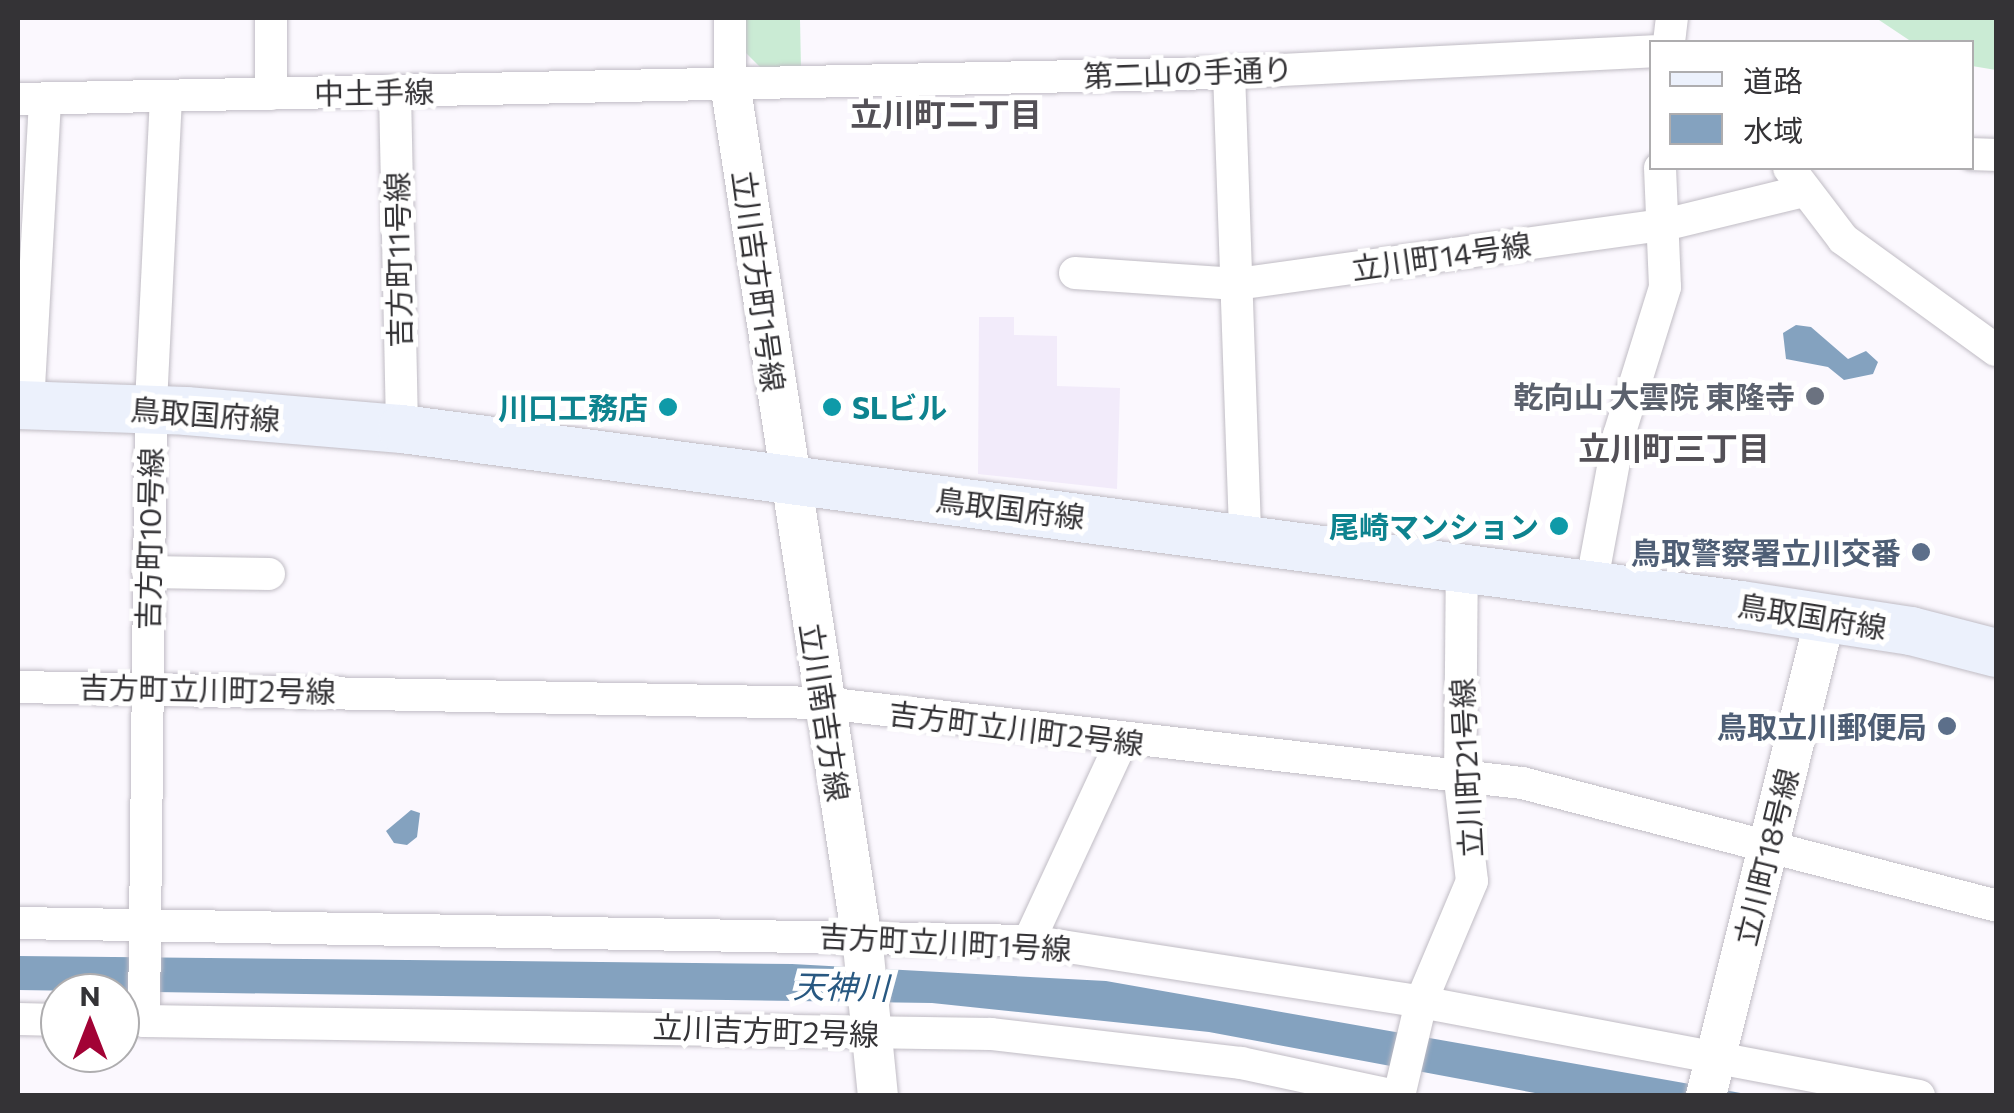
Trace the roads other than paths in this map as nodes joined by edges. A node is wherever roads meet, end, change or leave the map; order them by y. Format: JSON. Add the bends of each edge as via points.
{"nodes":[{"id":1,"x":271,"y":18,"type":"edge"},
{"id":2,"x":730,"y":18,"type":"edge"},
{"id":3,"x":1649,"y":51,"type":"edge"},
{"id":4,"x":1229,"y":72,"type":"junction"},
{"id":5,"x":730,"y":83,"type":"junction"},
{"id":6,"x":394,"y":92,"type":"junction"},
{"id":7,"x":271,"y":94,"type":"junction"},
{"id":8,"x":166,"y":97,"type":"junction"},
{"id":9,"x":31,"y":99,"type":"edge"},
{"id":10,"x":1660,"y":170,"type":"edge"},
{"id":11,"x":1796,"y":179,"type":"edge"},
{"id":12,"x":1664,"y":224,"type":"junction"},
{"id":13,"x":1075,"y":273,"type":"dead end"},
{"id":14,"x":1237,"y":284,"type":"junction"},
{"id":15,"x":1996,"y":350,"type":"edge"},
{"id":16,"x":23,"y":405,"type":"edge"},
{"id":17,"x":151,"y":408,"type":"junction"},
{"id":18,"x":402,"y":429,"type":"junction"},
{"id":19,"x":787,"y":479,"type":"junction"},
{"id":20,"x":1245,"y":538,"type":"junction"},
{"id":21,"x":1462,"y":568,"type":"junction"},
{"id":22,"x":148,"y":572,"type":"junction"},
{"id":23,"x":269,"y":574,"type":"dead end"},
{"id":24,"x":1590,"y":586,"type":"junction"},
{"id":25,"x":1825,"y":618,"type":"junction"},
{"id":26,"x":1996,"y":653,"type":"edge"},
{"id":27,"x":145,"y":686,"type":"junction"},
{"id":28,"x":18,"y":687,"type":"edge"},
{"id":29,"x":824,"y":703,"type":"junction"},
{"id":30,"x":1122,"y":741,"type":"junction"},
{"id":31,"x":1460,"y":780,"type":"junction"},
{"id":32,"x":1769,"y":846,"type":"junction"},
{"id":33,"x":1996,"y":906,"type":"edge"},
{"id":34,"x":18,"y":923,"type":"edge"},
{"id":35,"x":144,"y":928,"type":"junction"},
{"id":36,"x":862,"y":940,"type":"junction"},
{"id":37,"x":1029,"y":941,"type":"junction"},
{"id":38,"x":140,"y":973,"type":"edge"},
{"id":39,"x":1419,"y":1009,"type":"junction"},
{"id":40,"x":140,"y":1016,"type":"edge"},
{"id":41,"x":874,"y":1029,"type":"junction"},
{"id":42,"x":1711,"y":1075,"type":"edge"},
{"id":43,"x":1398,"y":1092,"type":"edge"},
{"id":44,"x":878,"y":1096,"type":"edge"},
{"id":45,"x":1919,"y":1096,"type":"edge"}],
"edges":[{"from":1,"to":7,"type":"street"},
{"from":2,"to":5,"type":"street"},
{"from":3,"to":4,"type":"street","name":"第二山の手通り"},
{"from":4,"to":5,"type":"street","name":"第二山の手通り"},
{"from":4,"to":14,"type":"street"},
{"from":5,"to":6,"type":"street","name":"中土手線"},
{"from":5,"to":19,"type":"street","name":"立川吉方町1号線"},
{"from":6,"to":7,"type":"street","name":"中土手線"},
{"from":6,"to":18,"type":"street","name":"吉方町11号線"},
{"from":7,"to":8,"type":"street","name":"中土手線"},
{"from":8,"to":9,"type":"street","name":"中土手線"},
{"from":8,"to":17,"type":"street","name":"吉方町10号線"},
{"from":9,"to":16,"type":"street"},
{"from":10,"to":12,"type":"street"},
{"from":11,"to":12,"type":"street","name":"立川町14号線"},
{"from":11,"to":15,"type":"street","via":[[1843,239]]},
{"from":12,"to":14,"type":"street","name":"立川町14号線"},
{"from":12,"to":24,"type":"street","via":[[1665,288],[1614,452]]},
{"from":13,"to":14,"type":"street","name":"立川町14号線"},
{"from":14,"to":20,"type":"street"},
{"from":16,"to":17,"type":"main road","name":"鳥取国府線"},
{"from":17,"to":18,"type":"main road","name":"鳥取国府線"},
{"from":17,"to":22,"type":"street","name":"吉方町10号線"},
{"from":18,"to":19,"type":"main road","name":"鳥取国府線"},
{"from":19,"to":20,"type":"main road","name":"鳥取国府線"},
{"from":19,"to":29,"type":"street","name":"立川南吉方線"},
{"from":20,"to":21,"type":"main road","name":"鳥取国府線"},
{"from":21,"to":24,"type":"main road","name":"鳥取国府線"},
{"from":21,"to":31,"type":"street","name":"立川町21号線"},
{"from":22,"to":23,"type":"street"},
{"from":22,"to":27,"type":"street","name":"吉方町10号線"},
{"from":24,"to":25,"type":"main road","name":"鳥取国府線"},
{"from":25,"to":26,"type":"main road","name":"鳥取国府線"},
{"from":25,"to":32,"type":"street","name":"立川町18号線"},
{"from":27,"to":28,"type":"street","name":"吉方町立川町2号線"},
{"from":27,"to":29,"type":"street","name":"吉方町立川町2号線"},
{"from":27,"to":35,"type":"street","name":"吉方町10号線"},
{"from":29,"to":30,"type":"street","name":"吉方町立川町2号線"},
{"from":29,"to":36,"type":"street","name":"立川南吉方線"},
{"from":30,"to":31,"type":"street","name":"吉方町立川町2号線"},
{"from":30,"to":37,"type":"street"},
{"from":31,"to":32,"type":"street","name":"吉方町立川町2号線","via":[[1522,782]]},
{"from":31,"to":39,"type":"street","name":"立川町21号線","via":[[1472,881]]},
{"from":32,"to":33,"type":"street","name":"吉方町立川町2号線"},
{"from":32,"to":42,"type":"street","name":"立川町18号線"},
{"from":34,"to":35,"type":"street","name":"吉方町立川町1号線"},
{"from":35,"to":36,"type":"street","name":"吉方町立川町1号線"},
{"from":35,"to":38,"type":"street","name":"吉方町10号線"},
{"from":36,"to":37,"type":"street","name":"吉方町立川町1号線"},
{"from":36,"to":41,"type":"street","name":"立川南吉方線"},
{"from":37,"to":39,"type":"street","name":"吉方町立川町1号線"},
{"from":39,"to":42,"type":"street","name":"吉方町立川町1号線"},
{"from":39,"to":43,"type":"street","name":"立川町21号線"},
{"from":40,"to":41,"type":"street","name":"立川吉方町2号線"},
{"from":41,"to":43,"type":"street","name":"立川吉方町2号線","via":[[991,1034],[1222,1061]]},
{"from":41,"to":44,"type":"street"},
{"from":42,"to":45,"type":"street","name":"吉方町立川町1号線"}]}
